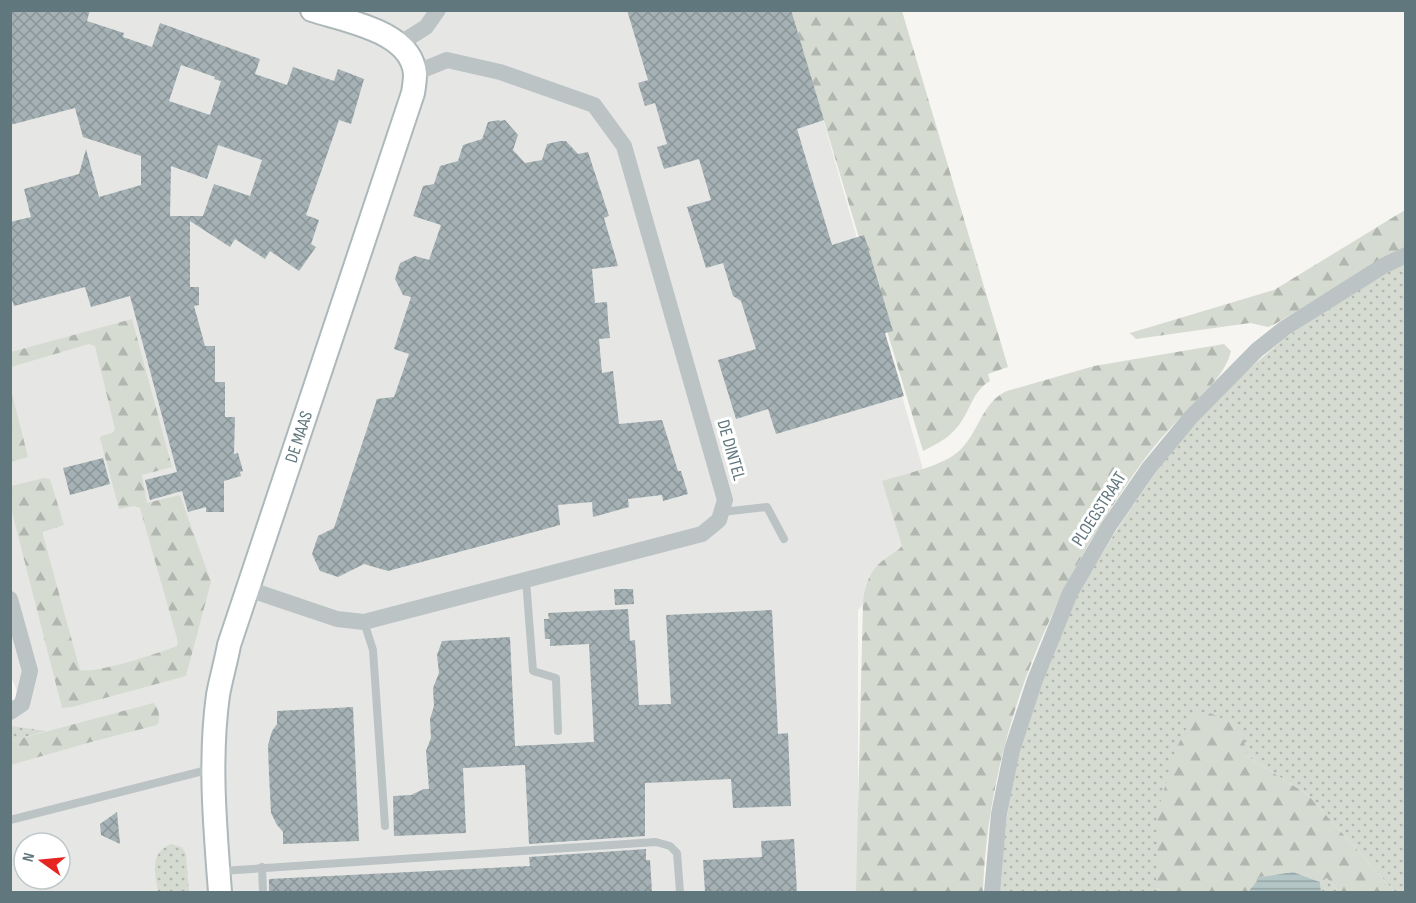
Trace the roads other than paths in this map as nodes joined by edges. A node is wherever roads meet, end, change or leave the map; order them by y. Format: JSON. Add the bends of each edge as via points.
{"nodes":[{"id":1,"x":312,"y":10,"type":"edge"},
{"id":2,"x":438,"y":10,"type":"edge"},
{"id":3,"x":399,"y":44,"type":"junction"},
{"id":4,"x":415,"y":73,"type":"junction"},
{"id":5,"x":1406,"y":255,"type":"edge"},
{"id":6,"x":722,"y":512,"type":"junction"},
{"id":7,"x":784,"y":539,"type":"dead end"},
{"id":8,"x":526,"y":580,"type":"junction"},
{"id":9,"x":248,"y":589,"type":"junction"},
{"id":10,"x":10,"y":599,"type":"edge"},
{"id":11,"x":363,"y":622,"type":"junction"},
{"id":12,"x":16,"y":708,"type":"edge"},
{"id":13,"x":558,"y":731,"type":"dead end"},
{"id":14,"x":214,"y":768,"type":"junction"},
{"id":15,"x":10,"y":820,"type":"edge"},
{"id":16,"x":385,"y":826,"type":"dead end"},
{"id":17,"x":262,"y":867,"type":"junction"},
{"id":18,"x":219,"y":882,"type":"edge"},
{"id":19,"x":263,"y":892,"type":"edge"},
{"id":20,"x":680,"y":892,"type":"edge"},
{"id":21,"x":992,"y":892,"type":"edge"}],
"edges":[{"from":1,"to":3,"type":"street","via":[[385,34]]},
{"from":2,"to":3,"type":"street","via":[[426,27]]},
{"from":3,"to":4,"type":"street","via":[[409,55]]},
{"from":4,"to":6,"type":"street","name":"DE DINTEL","via":[[447,60],[510,76],[594,105],[624,146],[725,500]]},
{"from":4,"to":9,"type":"street","name":"DE MAAS","via":[[413,93]]},
{"from":5,"to":21,"type":"street","name":"PLOEGSTRAAT","via":[[1285,328],[1257,350],[1191,417],[1108,526],[1070,593],[1012,750],[999,814]]},
{"from":6,"to":7,"type":"lane","via":[[767,507]]},
{"from":6,"to":8,"type":"street","via":[[719,520],[702,534]]},
{"from":8,"to":11,"type":"street"},
{"from":8,"to":13,"type":"lane","via":[[532,671],[556,678]]},
{"from":9,"to":11,"type":"street","via":[[337,619]]},
{"from":9,"to":14,"type":"street","name":"DE MAAS","via":[[218,694]]},
{"from":10,"to":12,"type":"street","via":[[30,671]]},
{"from":11,"to":16,"type":"lane","via":[[373,650]]},
{"from":14,"to":15,"type":"lane"},
{"from":14,"to":18,"type":"street","name":"DE MAAS"},
{"from":17,"to":18,"type":"lane"},
{"from":17,"to":19,"type":"lane"},
{"from":17,"to":20,"type":"lane","via":[[656,842],[678,853]]}]}
